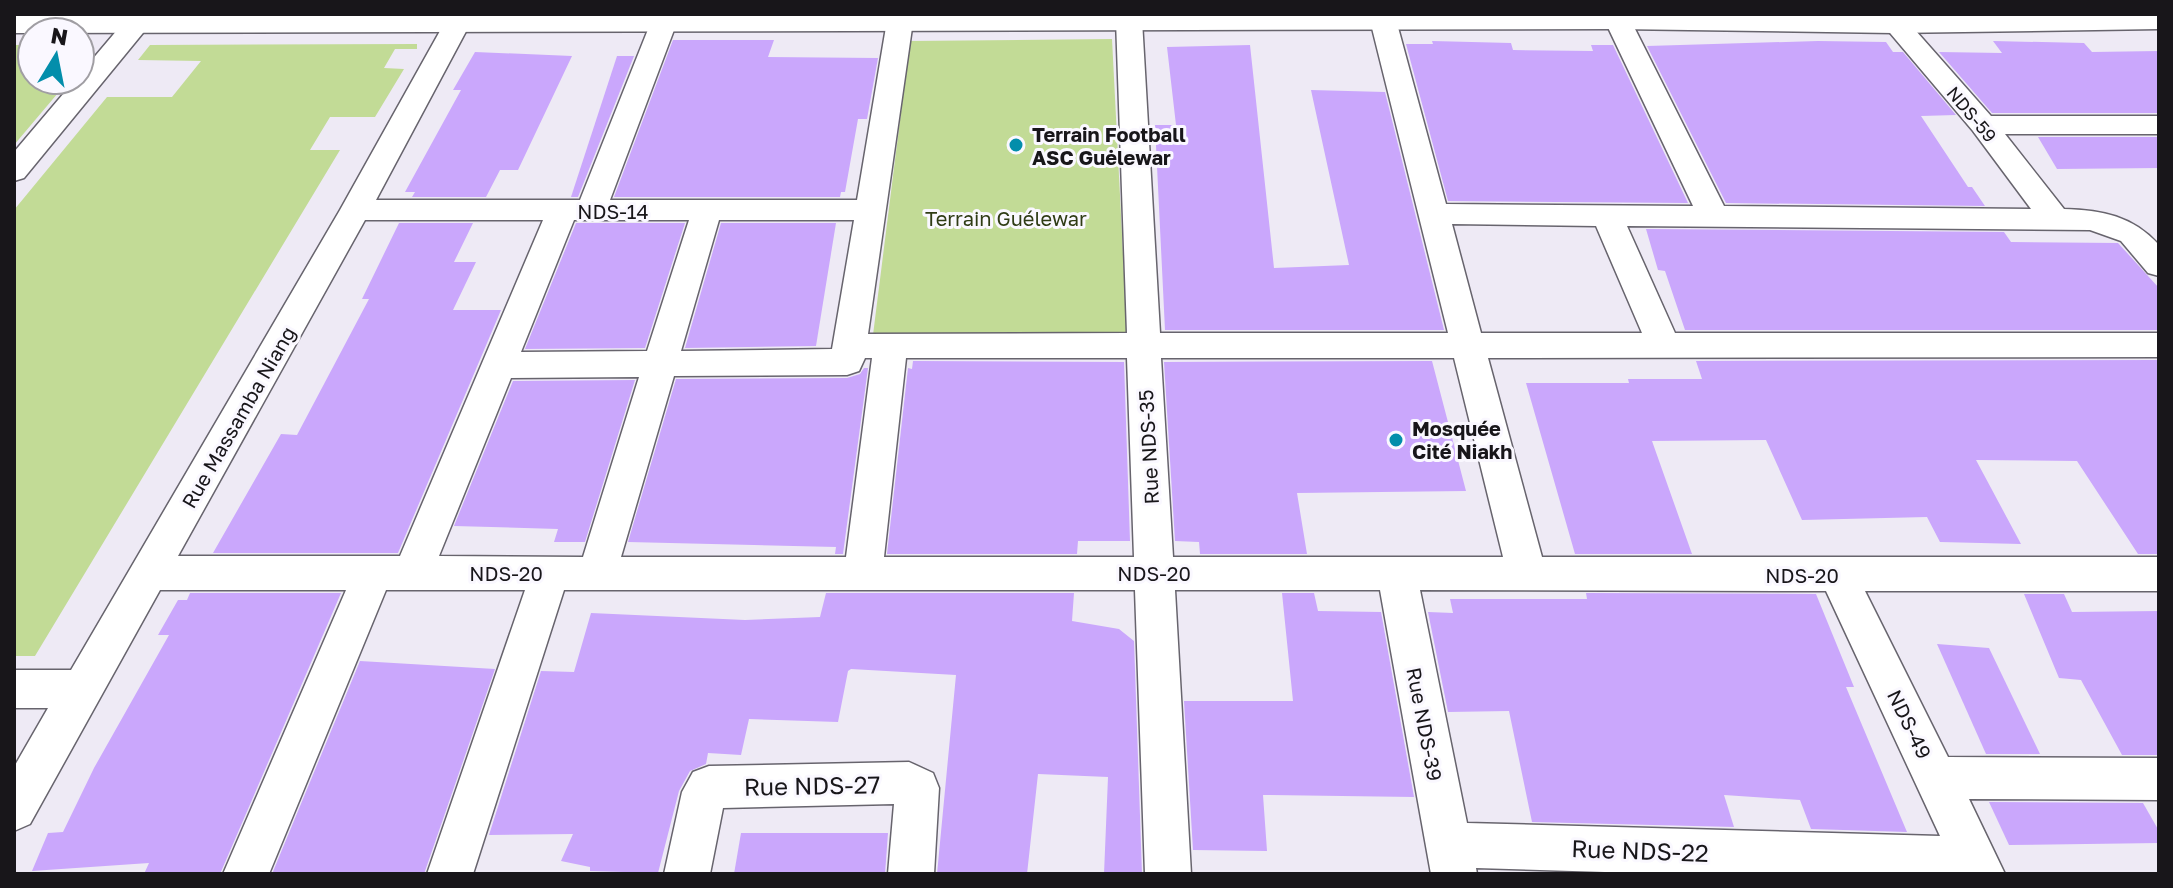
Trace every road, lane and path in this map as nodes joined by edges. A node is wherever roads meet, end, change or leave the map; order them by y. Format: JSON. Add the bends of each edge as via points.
{"nodes":[{"id":1,"x":1179,"y":17,"type":"edge"},
{"id":2,"x":1538,"y":17,"type":"edge"},
{"id":3,"x":814,"y":18,"type":"edge"},
{"id":4,"x":1890,"y":18,"type":"edge"},
{"id":5,"x":474,"y":19,"type":"edge"},
{"id":6,"x":1617,"y":19,"type":"junction"},
{"id":7,"x":2159,"y":19,"type":"edge"},
{"id":8,"x":129,"y":20,"type":"edge"},
{"id":9,"x":1129,"y":20,"type":"junction"},
{"id":10,"x":1383,"y":20,"type":"junction"},
{"id":11,"x":900,"y":21,"type":"junction"},
{"id":12,"x":664,"y":22,"type":"junction"},
{"id":13,"x":14,"y":23,"type":"edge"},
{"id":14,"x":1983,"y":125,"type":"junction"},
{"id":15,"x":2159,"y":125,"type":"edge"},
{"id":16,"x":14,"y":171,"type":"edge"},
{"id":17,"x":355,"y":210,"type":"junction"},
{"id":18,"x":707,"y":210,"type":"junction"},
{"id":19,"x":870,"y":210,"type":"junction"},
{"id":20,"x":576,"y":211,"type":"junction"},
{"id":21,"x":1433,"y":214,"type":"junction"},
{"id":22,"x":1607,"y":216,"type":"junction"},
{"id":23,"x":1714,"y":217,"type":"junction"},
{"id":24,"x":2054,"y":218,"type":"junction"},
{"id":25,"x":2159,"y":265,"type":"edge"},
{"id":26,"x":1664,"y":345,"type":"junction"},
{"id":27,"x":2159,"y":345,"type":"edge"},
{"id":28,"x":849,"y":346,"type":"junction"},
{"id":29,"x":891,"y":346,"type":"junction"},
{"id":30,"x":1144,"y":346,"type":"junction"},
{"id":31,"x":1467,"y":346,"type":"junction"},
{"id":32,"x":661,"y":364,"type":"junction"},
{"id":33,"x":498,"y":365,"type":"junction"},
{"id":34,"x":149,"y":573,"type":"junction"},
{"id":35,"x":393,"y":573,"type":"junction"},
{"id":36,"x":550,"y":573,"type":"junction"},
{"id":37,"x":597,"y":573,"type":"junction"},
{"id":38,"x":863,"y":573,"type":"junction"},
{"id":39,"x":1154,"y":573,"type":"junction"},
{"id":40,"x":1397,"y":574,"type":"junction"},
{"id":41,"x":1527,"y":574,"type":"junction"},
{"id":42,"x":2159,"y":574,"type":"edge"},
{"id":43,"x":1838,"y":575,"type":"junction"},
{"id":44,"x":14,"y":689,"type":"edge"},
{"id":45,"x":82,"y":689,"type":"junction"},
{"id":46,"x":1935,"y":778,"type":"junction"},
{"id":47,"x":2159,"y":779,"type":"edge"},
{"id":48,"x":14,"y":809,"type":"edge"},
{"id":49,"x":1452,"y":860,"type":"edge"},
{"id":50,"x":1978,"y":867,"type":"edge"},
{"id":51,"x":246,"y":874,"type":"edge"},
{"id":52,"x":450,"y":874,"type":"edge"},
{"id":53,"x":687,"y":874,"type":"edge"},
{"id":54,"x":911,"y":874,"type":"edge"},
{"id":55,"x":1168,"y":874,"type":"edge"}],
"edges":[{"from":1,"to":9,"type":"street"},
{"from":1,"to":10,"type":"street"},
{"from":2,"to":6,"type":"street"},
{"from":2,"to":10,"type":"street"},
{"from":3,"to":11,"type":"street"},
{"from":3,"to":12,"type":"street"},
{"from":4,"to":6,"type":"street"},
{"from":4,"to":7,"type":"street"},
{"from":4,"to":14,"type":"street","name":"NDS-59"},
{"from":5,"to":8,"type":"street"},
{"from":5,"to":12,"type":"street"},
{"from":5,"to":17,"type":"street","name":"Rue Massamba Niang"},
{"from":6,"to":23,"type":"street"},
{"from":8,"to":13,"type":"street"},
{"from":8,"to":16,"type":"street"},
{"from":9,"to":11,"type":"street"},
{"from":9,"to":30,"type":"street","name":"Rue NDS-35"},
{"from":10,"to":21,"type":"street"},
{"from":11,"to":19,"type":"street"},
{"from":12,"to":20,"type":"street"},
{"from":14,"to":15,"type":"street"},
{"from":14,"to":24,"type":"street","name":"NDS-59"},
{"from":17,"to":20,"type":"street","name":"NDS-14"},
{"from":17,"to":34,"type":"street","name":"Rue Massamba Niang"},
{"from":18,"to":19,"type":"street","name":"NDS-14"},
{"from":18,"to":20,"type":"street","name":"NDS-14"},
{"from":18,"to":32,"type":"street"},
{"from":19,"to":28,"type":"street"},
{"from":20,"to":33,"type":"street"},
{"from":21,"to":22,"type":"street"},
{"from":21,"to":31,"type":"street"},
{"from":22,"to":23,"type":"street"},
{"from":22,"to":26,"type":"street"},
{"from":23,"to":24,"type":"street"},
{"from":24,"to":25,"type":"street","via":[[2093,220],[2132,234]]},
{"from":26,"to":27,"type":"street"},
{"from":26,"to":31,"type":"street"},
{"from":28,"to":29,"type":"street"},
{"from":28,"to":32,"type":"street","via":[[846,363]]},
{"from":29,"to":30,"type":"street"},
{"from":29,"to":38,"type":"street"},
{"from":30,"to":31,"type":"street"},
{"from":30,"to":39,"type":"street","name":"Rue NDS-35"},
{"from":31,"to":41,"type":"street"},
{"from":32,"to":33,"type":"street"},
{"from":32,"to":37,"type":"street"},
{"from":33,"to":35,"type":"street"},
{"from":34,"to":35,"type":"street","name":"NDS-20"},
{"from":34,"to":45,"type":"street","name":"Rue Massamba Niang"},
{"from":35,"to":36,"type":"street","name":"NDS-20"},
{"from":35,"to":51,"type":"street"},
{"from":36,"to":37,"type":"street","name":"NDS-20"},
{"from":36,"to":52,"type":"street"},
{"from":37,"to":38,"type":"street","name":"NDS-20"},
{"from":38,"to":39,"type":"street","name":"NDS-20"},
{"from":39,"to":40,"type":"street","name":"NDS-20"},
{"from":39,"to":55,"type":"street","name":"Rue NDS-35"},
{"from":40,"to":41,"type":"street","name":"NDS-20"},
{"from":40,"to":49,"type":"street","name":"Rue NDS-39"},
{"from":41,"to":43,"type":"street","name":"NDS-20"},
{"from":42,"to":43,"type":"street","name":"NDS-20"},
{"from":43,"to":46,"type":"street","name":"NDS-49"},
{"from":44,"to":45,"type":"street"},
{"from":45,"to":48,"type":"street","name":"Rue Massamba Niang"},
{"from":46,"to":47,"type":"street"},
{"from":46,"to":50,"type":"street","name":"NDS-49"},
{"from":49,"to":50,"type":"street","name":"Rue NDS-22"},
{"from":53,"to":54,"type":"street","name":"Rue NDS-27","via":[[709,787],[909,783],[917,788]]}]}
